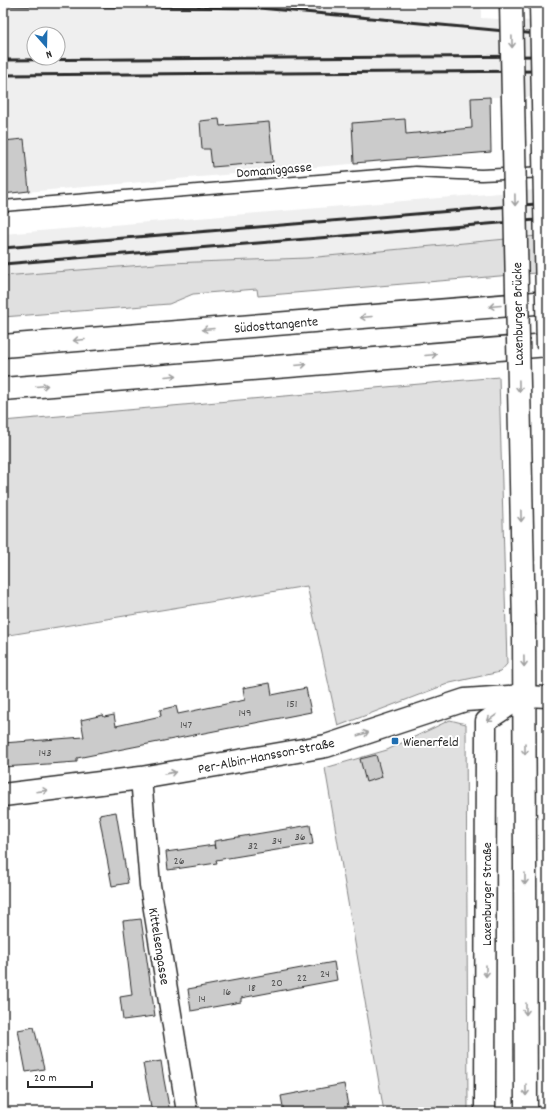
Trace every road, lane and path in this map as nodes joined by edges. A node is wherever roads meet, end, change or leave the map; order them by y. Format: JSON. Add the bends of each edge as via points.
{"nodes":[{"id":1,"x":511,"y":3,"type":"edge"},
{"id":2,"x":541,"y":3,"type":"edge"},
{"id":3,"x":548,"y":172,"type":"edge"},
{"id":4,"x":3,"y":206,"type":"edge"},
{"id":5,"x":548,"y":302,"type":"edge"},
{"id":6,"x":548,"y":345,"type":"edge"},
{"id":7,"x":3,"y":346,"type":"edge"},
{"id":8,"x":548,"y":348,"type":"edge"},
{"id":9,"x":3,"y":390,"type":"edge"},
{"id":10,"x":524,"y":696,"type":"junction"},
{"id":11,"x":548,"y":697,"type":"edge"},
{"id":12,"x":141,"y":778,"type":"junction"},
{"id":13,"x":3,"y":795,"type":"edge"},
{"id":14,"x":187,"y":1112,"type":"edge"},
{"id":15,"x":485,"y":1112,"type":"edge"},
{"id":16,"x":526,"y":1112,"type":"edge"}],
"edges":[{"from":1,"to":10,"type":"main road","name":"Laxenburger Brücke","one_way":true,"bridge":true},
{"from":2,"to":8,"type":"main road","bridge":true},
{"from":3,"to":4,"type":"lane","name":"Domaniggasse","via":[[481,175],[415,172]]},
{"from":5,"to":7,"type":"main road","name":"Südosttangente","one_way":true},
{"from":9,"to":6,"type":"main road","one_way":true},
{"from":10,"to":11,"type":"street"},
{"from":12,"to":10,"type":"main road","name":"Per-Albin-Hansson-Straße","one_way":true,"via":[[326,746],[465,700]]},
{"from":10,"to":15,"type":"street","name":"Laxenburger Straße","one_way":true,"via":[[486,720]]},
{"from":10,"to":16,"type":"main road","one_way":true},
{"from":13,"to":12,"type":"main road","name":"Per-Albin-Hansson-Straße","one_way":true},
{"from":12,"to":14,"type":"street","name":"Kittelsengasse","via":[[150,885]]}]}
